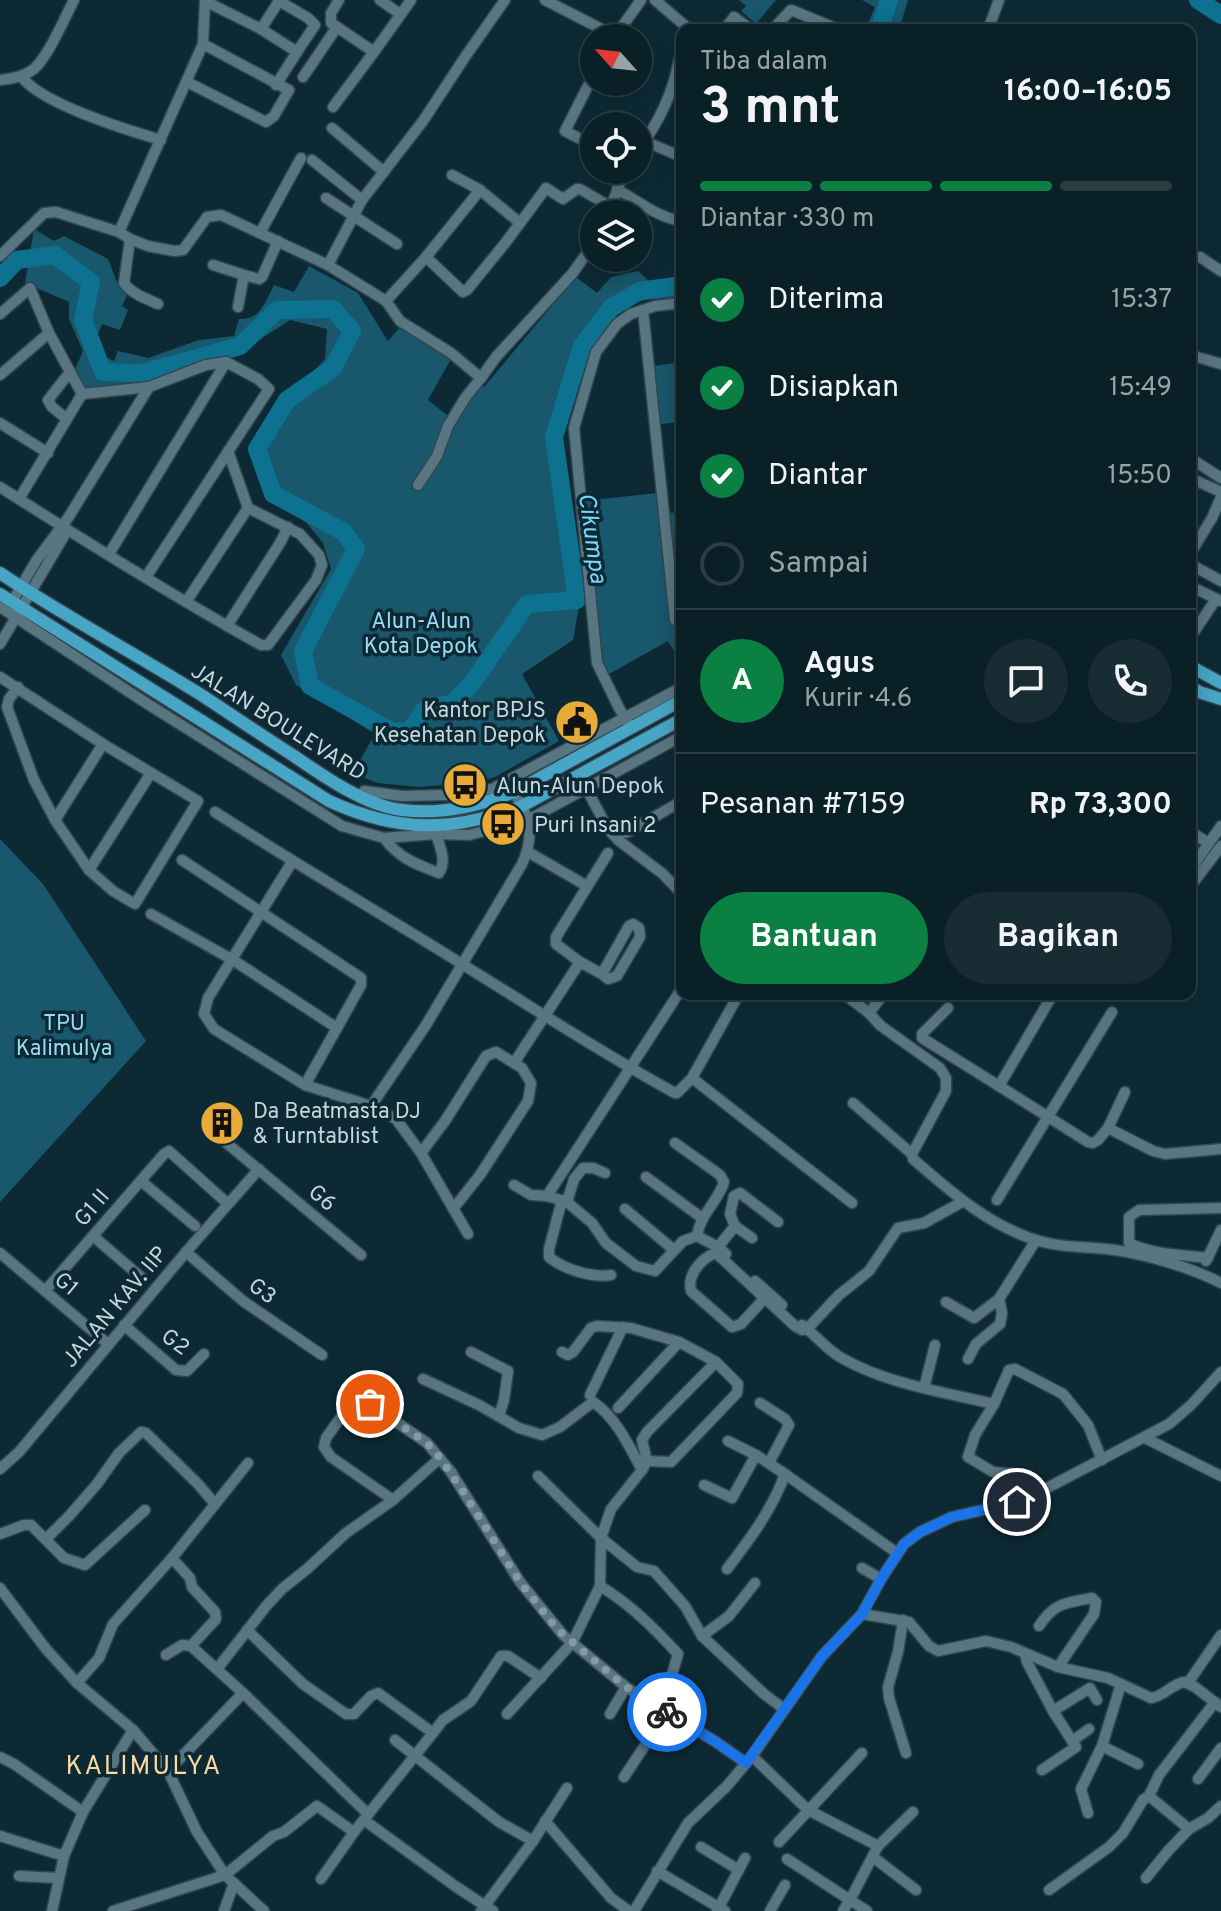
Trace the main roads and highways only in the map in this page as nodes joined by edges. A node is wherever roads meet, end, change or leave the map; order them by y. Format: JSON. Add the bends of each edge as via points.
{"nodes":[{"id":1,"x":0,"y":573,"type":"edge"},
{"id":2,"x":0,"y":594,"type":"edge"},
{"id":3,"x":12,"y":608,"type":"edge"},
{"id":4,"x":1196,"y":669,"type":"edge"},
{"id":5,"x":1221,"y":683,"type":"edge"},
{"id":6,"x":1196,"y":690,"type":"edge"},
{"id":7,"x":1221,"y":699,"type":"edge"},
{"id":8,"x":676,"y":703,"type":"edge"},
{"id":9,"x":676,"y":722,"type":"edge"}],
"edges":[{"from":1,"to":8,"type":"main road","name":"JALAN BOULEVARD","via":[[333,783],[400,810],[458,809],[514,792],[628,723]]},
{"from":2,"to":3,"type":"main road","name":"JALAN BOULEVARD"},
{"from":3,"to":9,"type":"main road","name":"JALAN BOULEVARD","via":[[329,801],[397,824],[424,826],[495,816]]},
{"from":4,"to":5,"type":"main road"},
{"from":6,"to":7,"type":"main road"}]}
